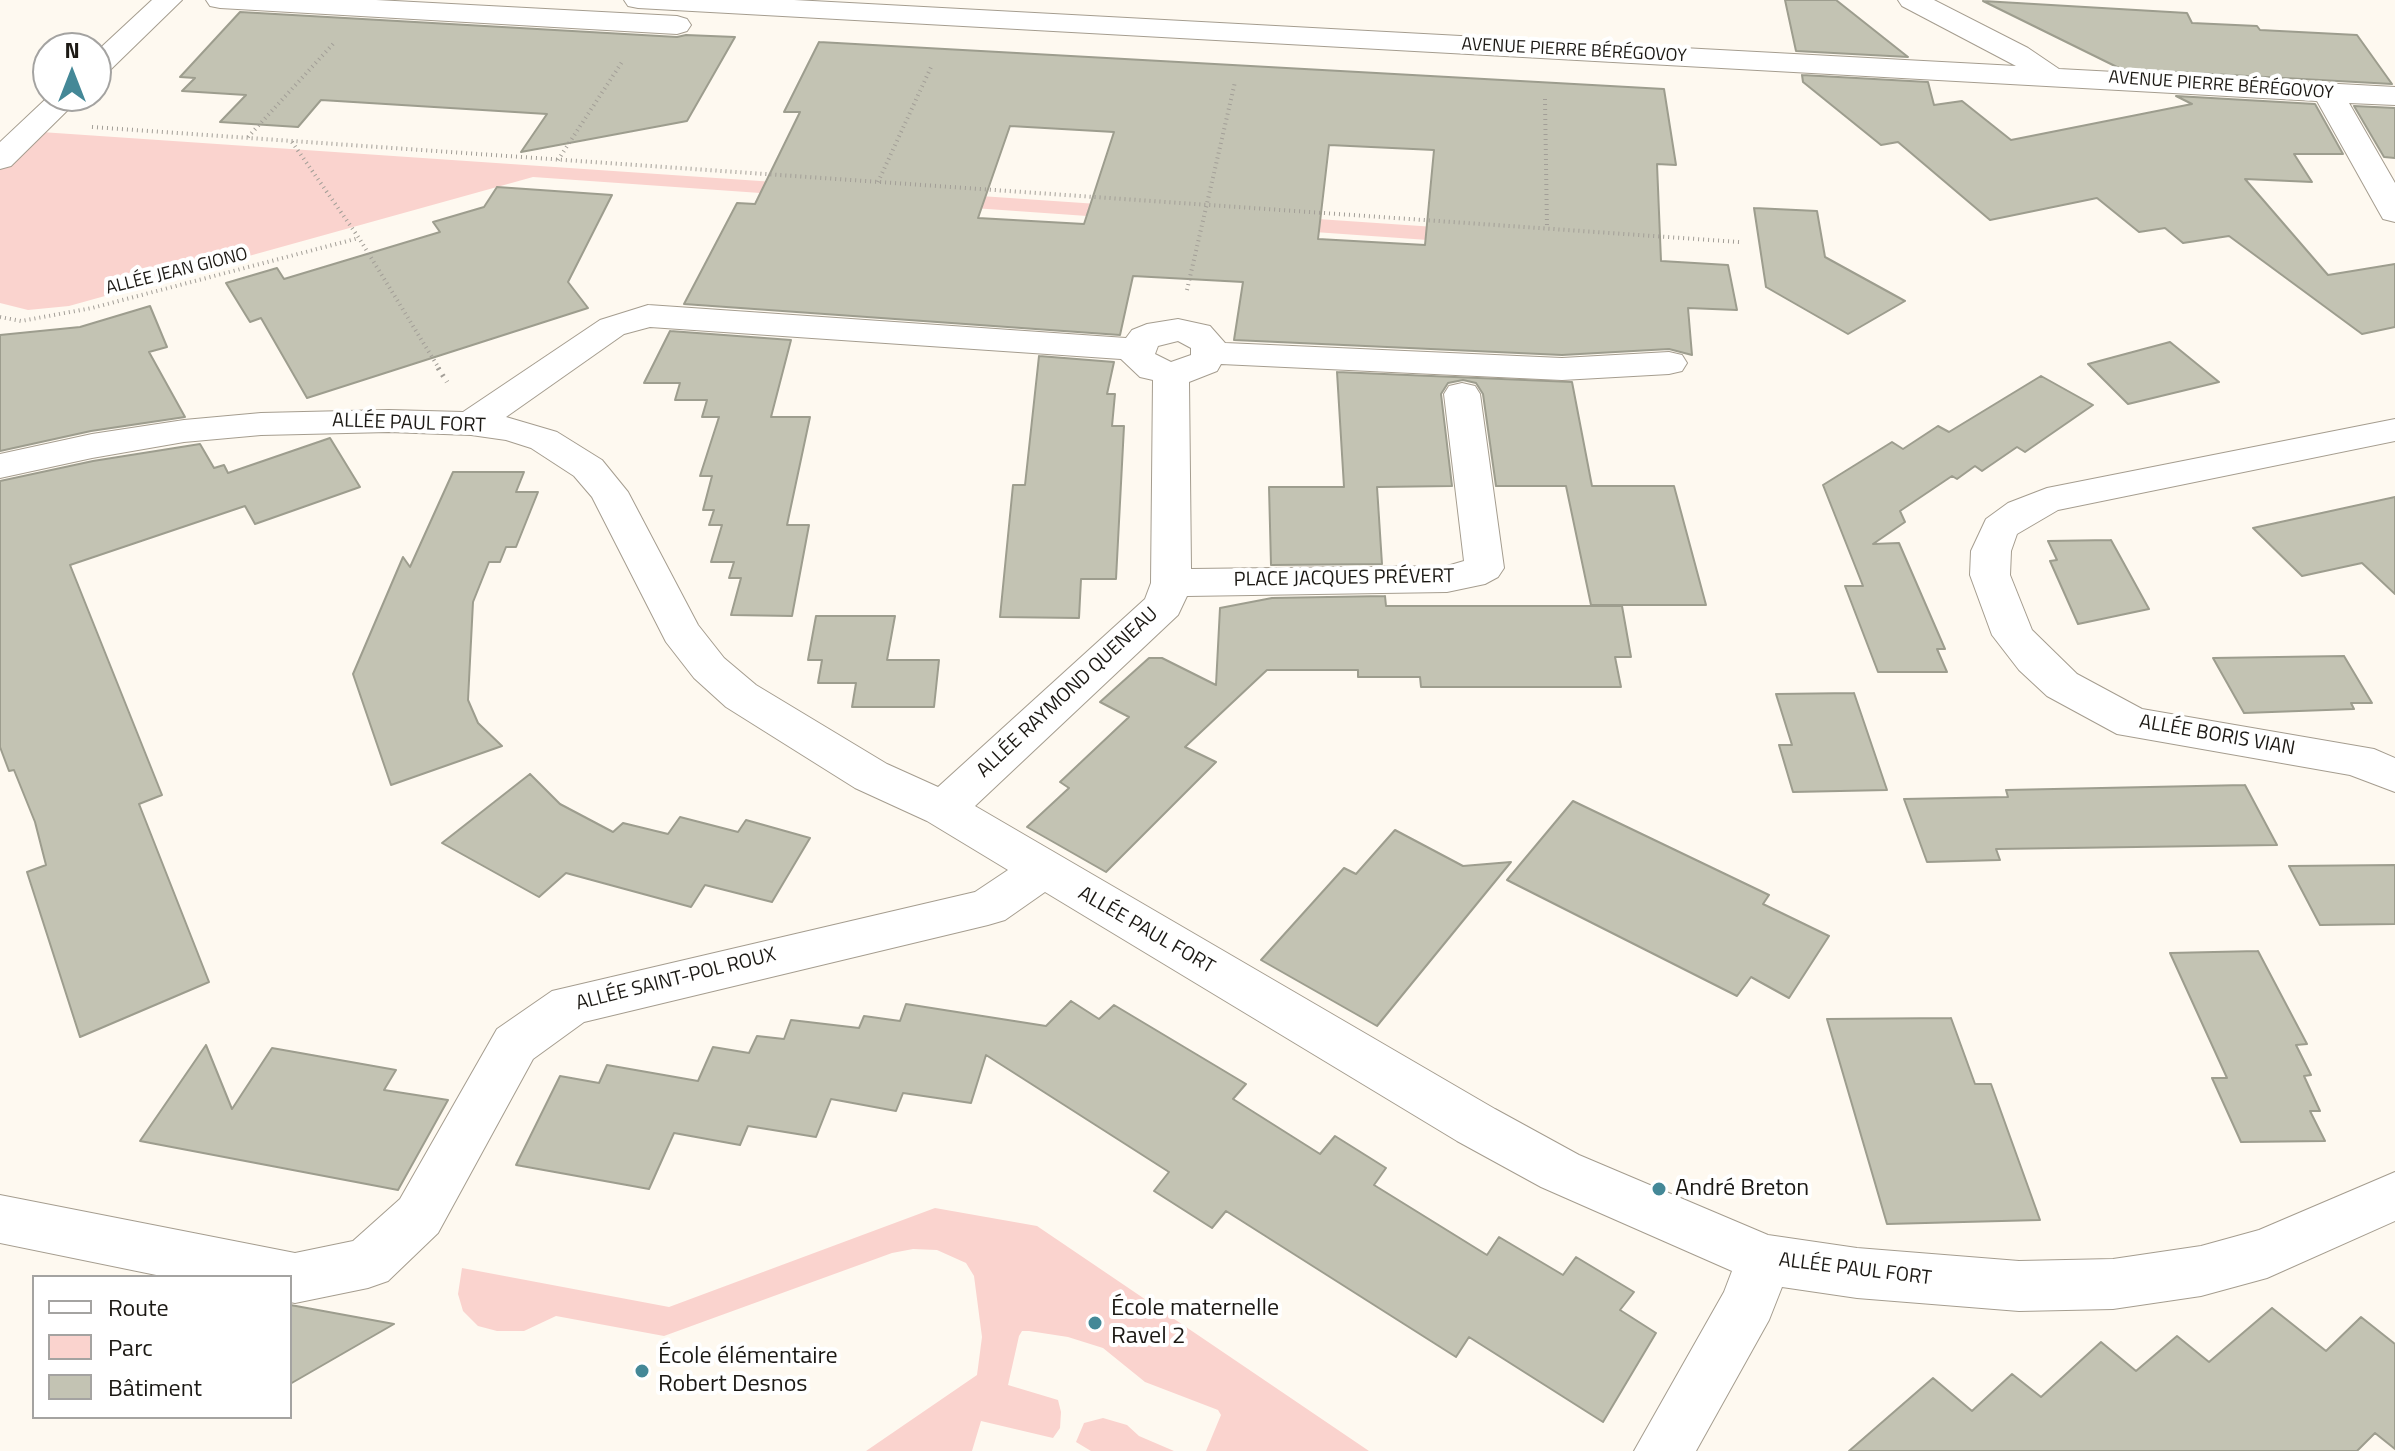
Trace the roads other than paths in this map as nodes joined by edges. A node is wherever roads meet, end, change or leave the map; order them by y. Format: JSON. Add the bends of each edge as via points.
{"nodes":[{"id":1,"x":168,"y":0,"type":"edge"},
{"id":2,"x":220,"y":0,"type":"edge"},
{"id":3,"x":638,"y":0,"type":"edge"},
{"id":4,"x":1912,"y":0,"type":"edge"},
{"id":5,"x":752,"y":3,"type":"edge"},
{"id":6,"x":799,"y":20,"type":"junction"},
{"id":7,"x":112,"y":53,"type":"edge"},
{"id":8,"x":2050,"y":76,"type":"junction"},
{"id":9,"x":2328,"y":93,"type":"junction"},
{"id":10,"x":2395,"y":96,"type":"edge"},
{"id":11,"x":50,"y":112,"type":"edge"},
{"id":12,"x":0,"y":121,"type":"edge"},
{"id":13,"x":38,"y":123,"type":"junction"},
{"id":14,"x":0,"y":159,"type":"edge"},
{"id":15,"x":2395,"y":212,"type":"edge"},
{"id":16,"x":1136,"y":349,"type":"junction"},
{"id":17,"x":1211,"y":353,"type":"junction"},
{"id":18,"x":1669,"y":363,"type":"dead end"},
{"id":19,"x":1171,"y":373,"type":"junction"},
{"id":20,"x":1462,"y":394,"type":"dead end"},
{"id":21,"x":471,"y":424,"type":"junction"},
{"id":22,"x":2395,"y":430,"type":"edge"},
{"id":23,"x":0,"y":466,"type":"edge"},
{"id":24,"x":1171,"y":583,"type":"junction"},
{"id":25,"x":2395,"y":776,"type":"edge"},
{"id":26,"x":943,"y":809,"type":"junction"},
{"id":27,"x":1043,"y":870,"type":"junction"},
{"id":28,"x":2395,"y":1196,"type":"edge"},
{"id":29,"x":0,"y":1219,"type":"edge"},
{"id":30,"x":1764,"y":1259,"type":"junction"},
{"id":31,"x":280,"y":1275,"type":"edge"},
{"id":32,"x":292,"y":1277,"type":"edge"},
{"id":33,"x":1664,"y":1451,"type":"edge"}],
"edges":[{"from":1,"to":7,"type":"street"},
{"from":2,"to":6,"type":"street"},
{"from":3,"to":5,"type":"street"},
{"from":4,"to":8,"type":"street"},
{"from":5,"to":6,"type":"street"},
{"from":6,"to":8,"type":"street","name":"AVENUE PIERRE BÉRÉGOVOY","via":[[1692,82],[1716,59]]},
{"from":8,"to":9,"type":"street","name":"AVENUE PIERRE BÉRÉGOVOY"},
{"from":9,"to":10,"type":"street","name":"AVENUE PIERRE BÉRÉGOVOY"},
{"from":9,"to":15,"type":"street"},
{"from":11,"to":13,"type":"street"},
{"from":12,"to":13,"type":"street"},
{"from":13,"to":14,"type":"street"},
{"from":16,"to":17,"type":"street","via":[[1145,338],[1178,330],[1197,334]]},
{"from":16,"to":19,"type":"street","via":[[1139,359],[1153,369]]},
{"from":16,"to":21,"type":"street","via":[[648,316],[612,327]]},
{"from":17,"to":18,"type":"street","via":[[1562,369]]},
{"from":17,"to":19,"type":"street","via":[[1189,371]]},
{"from":19,"to":24,"type":"street"},
{"from":20,"to":24,"type":"street","name":"PLACE JACQUES PRÉVERT","via":[[1484,568],[1447,579]]},
{"from":21,"to":23,"type":"street","name":"ALLÉE PAUL FORT","via":[[261,424],[92,446]]},
{"from":21,"to":26,"type":"street","name":"ALLÉE PAUL FORT","via":[[544,440],[588,468],[609,492],[681,632],[709,668],[741,696],[871,776]]},
{"from":22,"to":25,"type":"street","name":"ALLÉE BORIS VIAN","via":[[2047,500],[2000,528],[1991,551],[1990,575],[2013,635],[2062,685],[2133,723],[2358,760]]},
{"from":24,"to":26,"type":"street","name":"ALLÉE RAYMOND QUENEAU","via":[[1163,605]]},
{"from":26,"to":27,"type":"street","name":"ALLÉE PAUL FORT"},
{"from":27,"to":30,"type":"street","name":"ALLÉE PAUL FORT","via":[[1560,1171]]},
{"from":27,"to":32,"type":"street","name":"ALLÉE SAINT-POL ROUX","via":[[988,907],[570,1005],[515,1044],[419,1216],[368,1263]]},
{"from":28,"to":30,"type":"street","name":"ALLÉE PAUL FORT","via":[[2267,1253],[2201,1271],[2113,1284],[2019,1286],[1857,1273]]},
{"from":29,"to":31,"type":"street","name":"ALLÉE SAINT-POL ROUX"},
{"from":30,"to":33,"type":"street","via":[[1749,1302]]}]}
